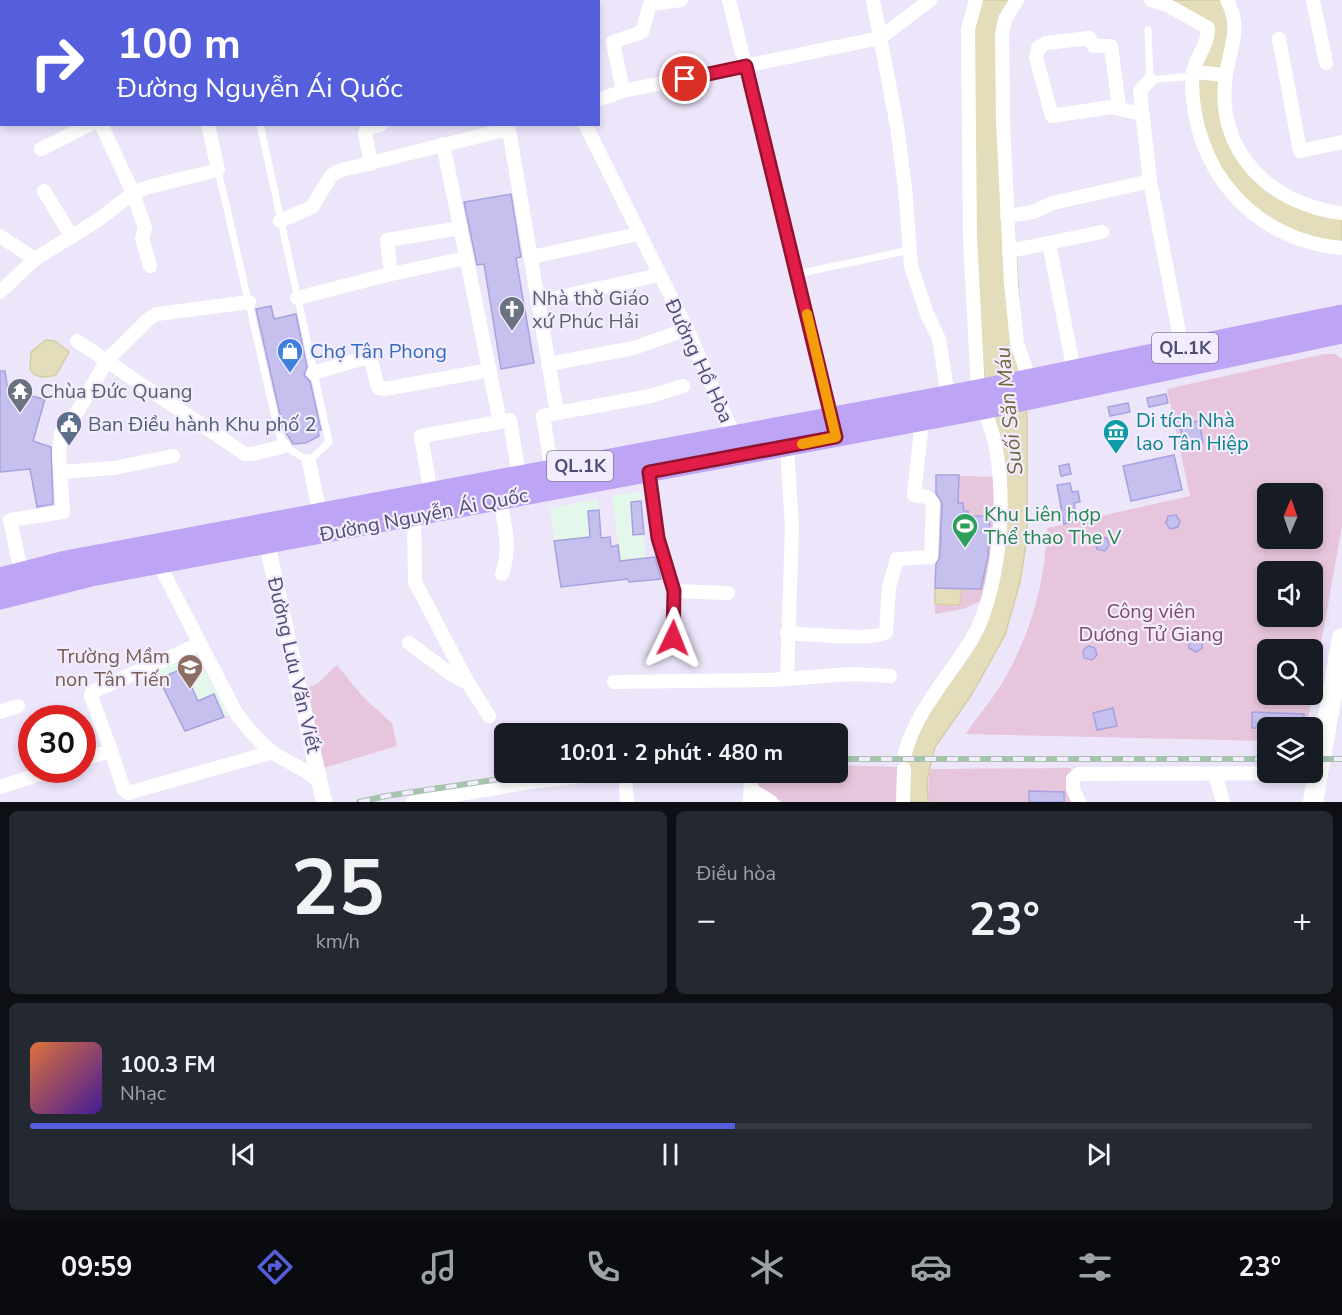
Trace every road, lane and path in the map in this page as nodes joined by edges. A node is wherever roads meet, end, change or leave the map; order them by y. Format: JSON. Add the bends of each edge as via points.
{"nodes":[{"id":1,"x":681,"y":0,"type":"edge"},
{"id":2,"x":729,"y":0,"type":"edge"},
{"id":3,"x":873,"y":0,"type":"edge"},
{"id":4,"x":930,"y":0,"type":"edge"},
{"id":5,"x":976,"y":0,"type":"edge"},
{"id":6,"x":1017,"y":0,"type":"edge"},
{"id":7,"x":1151,"y":0,"type":"edge"},
{"id":8,"x":1227,"y":0,"type":"edge"},
{"id":9,"x":1328,"y":0,"type":"edge"},
{"id":10,"x":1313,"y":2,"type":"edge"},
{"id":11,"x":1148,"y":30,"type":"dead end"},
{"id":12,"x":880,"y":38,"type":"junction"},
{"id":13,"x":1279,"y":39,"type":"dead end"},
{"id":14,"x":1326,"y":63,"type":"dead end"},
{"id":15,"x":746,"y":66,"type":"junction"},
{"id":16,"x":1193,"y":74,"type":"junction"},
{"id":17,"x":1226,"y":75,"type":"junction"},
{"id":18,"x":1150,"y":80,"type":"junction"},
{"id":19,"x":623,"y":91,"type":"junction"},
{"id":20,"x":600,"y":99,"type":"edge"},
{"id":21,"x":1119,"y":107,"type":"junction"},
{"id":22,"x":1142,"y":114,"type":"junction"},
{"id":23,"x":87,"y":126,"type":"edge"},
{"id":24,"x":101,"y":126,"type":"edge"},
{"id":25,"x":208,"y":126,"type":"edge"},
{"id":26,"x":260,"y":126,"type":"edge"},
{"id":27,"x":376,"y":126,"type":"edge"},
{"id":28,"x":586,"y":126,"type":"edge"},
{"id":29,"x":508,"y":127,"type":"edge"},
{"id":30,"x":1342,"y":142,"type":"edge"},
{"id":31,"x":443,"y":144,"type":"junction"},
{"id":32,"x":41,"y":149,"type":"dead end"},
{"id":33,"x":371,"y":164,"type":"junction"},
{"id":34,"x":218,"y":170,"type":"junction"},
{"id":35,"x":1150,"y":181,"type":"junction"},
{"id":36,"x":44,"y":191,"type":"dead end"},
{"id":37,"x":133,"y":193,"type":"junction"},
{"id":38,"x":1342,"y":213,"type":"edge"},
{"id":39,"x":1007,"y":216,"type":"junction"},
{"id":40,"x":280,"y":221,"type":"junction"},
{"id":41,"x":460,"y":228,"type":"junction"},
{"id":42,"x":1102,"y":232,"type":"dead end"},
{"id":43,"x":638,"y":234,"type":"junction"},
{"id":44,"x":0,"y":236,"type":"edge"},
{"id":45,"x":72,"y":237,"type":"junction"},
{"id":46,"x":1049,"y":243,"type":"junction"},
{"id":47,"x":1342,"y":248,"type":"edge"},
{"id":48,"x":910,"y":249,"type":"junction"},
{"id":49,"x":1009,"y":251,"type":"junction"},
{"id":50,"x":531,"y":257,"type":"junction"},
{"id":51,"x":467,"y":258,"type":"junction"},
{"id":52,"x":35,"y":259,"type":"junction"},
{"id":53,"x":150,"y":266,"type":"dead end"},
{"id":54,"x":391,"y":274,"type":"junction"},
{"id":55,"x":797,"y":274,"type":"junction"},
{"id":56,"x":659,"y":275,"type":"junction"},
{"id":57,"x":0,"y":292,"type":"edge"},
{"id":58,"x":297,"y":298,"type":"junction"},
{"id":59,"x":249,"y":302,"type":"junction"},
{"id":60,"x":537,"y":302,"type":"junction"},
{"id":61,"x":1342,"y":315,"type":"edge"},
{"id":62,"x":687,"y":329,"type":"junction"},
{"id":63,"x":1342,"y":333,"type":"edge"},
{"id":64,"x":77,"y":340,"type":"dead end"},
{"id":65,"x":1182,"y":348,"type":"junction"},
{"id":66,"x":108,"y":360,"type":"junction"},
{"id":67,"x":548,"y":364,"type":"junction"},
{"id":68,"x":490,"y":370,"type":"junction"},
{"id":69,"x":1074,"y":371,"type":"junction"},
{"id":70,"x":313,"y":373,"type":"junction"},
{"id":71,"x":683,"y":386,"type":"dead end"},
{"id":72,"x":1031,"y":389,"type":"junction"},
{"id":73,"x":948,"y":396,"type":"junction"},
{"id":74,"x":980,"y":400,"type":"junction"},
{"id":75,"x":557,"y":413,"type":"junction"},
{"id":76,"x":922,"y":421,"type":"junction"},
{"id":77,"x":500,"y":422,"type":"junction"},
{"id":78,"x":834,"y":427,"type":"junction"},
{"id":79,"x":734,"y":436,"type":"junction"},
{"id":80,"x":284,"y":446,"type":"junction"},
{"id":81,"x":787,"y":446,"type":"junction"},
{"id":82,"x":173,"y":456,"type":"dead end"},
{"id":83,"x":309,"y":461,"type":"junction"},
{"id":84,"x":552,"y":471,"type":"junction"},
{"id":85,"x":61,"y":472,"type":"junction"},
{"id":86,"x":649,"y":472,"type":"junction"},
{"id":87,"x":519,"y":477,"type":"junction"},
{"id":88,"x":431,"y":494,"type":"junction"},
{"id":89,"x":500,"y":500,"type":"junction"},
{"id":90,"x":414,"y":516,"type":"junction"},
{"id":91,"x":322,"y":524,"type":"junction"},
{"id":92,"x":266,"y":534,"type":"junction"},
{"id":93,"x":159,"y":564,"type":"junction"},
{"id":94,"x":21,"y":572,"type":"junction"},
{"id":95,"x":502,"y":574,"type":"dead end"},
{"id":96,"x":0,"y":578,"type":"edge"},
{"id":97,"x":674,"y":591,"type":"junction"},
{"id":98,"x":728,"y":593,"type":"dead end"},
{"id":99,"x":0,"y":599,"type":"edge"},
{"id":100,"x":787,"y":633,"type":"junction"},
{"id":101,"x":673,"y":638,"type":"dead end"},
{"id":102,"x":1342,"y":638,"type":"edge"},
{"id":103,"x":409,"y":643,"type":"dead end"},
{"id":104,"x":200,"y":644,"type":"junction"},
{"id":105,"x":890,"y":676,"type":"dead end"},
{"id":106,"x":787,"y":679,"type":"junction"},
{"id":107,"x":614,"y":682,"type":"dead end"},
{"id":108,"x":468,"y":683,"type":"junction"},
{"id":109,"x":18,"y":706,"type":"dead end"},
{"id":110,"x":0,"y":712,"type":"edge"},
{"id":111,"x":489,"y":716,"type":"dead end"},
{"id":112,"x":111,"y":751,"type":"junction"},
{"id":113,"x":273,"y":752,"type":"junction"},
{"id":114,"x":905,"y":753,"type":"dead end"},
{"id":115,"x":96,"y":755,"type":"edge"},
{"id":116,"x":1323,"y":755,"type":"edge"},
{"id":117,"x":904,"y":769,"type":"dead end"},
{"id":118,"x":1215,"y":774,"type":"junction"},
{"id":119,"x":1257,"y":774,"type":"edge"},
{"id":120,"x":18,"y":780,"type":"edge"},
{"id":121,"x":525,"y":783,"type":"edge"},
{"id":122,"x":626,"y":783,"type":"edge"},
{"id":123,"x":1318,"y":783,"type":"edge"},
{"id":124,"x":0,"y":785,"type":"edge"},
{"id":125,"x":319,"y":788,"type":"edge"},
{"id":126,"x":751,"y":796,"type":"edge"},
{"id":127,"x":413,"y":802,"type":"edge"},
{"id":128,"x":627,"y":802,"type":"edge"},
{"id":129,"x":771,"y":802,"type":"edge"},
{"id":130,"x":903,"y":802,"type":"edge"},
{"id":131,"x":1079,"y":802,"type":"edge"},
{"id":132,"x":1223,"y":802,"type":"edge"},
{"id":133,"x":1313,"y":802,"type":"edge"}],
"edges":[{"from":1,"to":19,"type":"street","via":[[650,4],[642,32],[613,42]]},
{"from":2,"to":15,"type":"street"},
{"from":3,"to":12,"type":"street"},
{"from":4,"to":12,"type":"street"},
{"from":5,"to":74,"type":"street","via":[[968,29],[969,238]]},
{"from":6,"to":39,"type":"street","via":[[1005,19],[1002,35]]},
{"from":7,"to":16,"type":"street","via":[[1208,28]]},
{"from":8,"to":17,"type":"street","via":[[1236,28]]},
{"from":9,"to":10,"type":"street"},
{"from":10,"to":14,"type":"street"},
{"from":11,"to":18,"type":"lane"},
{"from":12,"to":15,"type":"street"},
{"from":12,"to":48,"type":"street","via":[[899,136]]},
{"from":13,"to":30,"type":"street","via":[[1300,151]]},
{"from":15,"to":19,"type":"street"},
{"from":15,"to":55,"type":"street"},
{"from":16,"to":17,"type":"street"},
{"from":16,"to":18,"type":"lane"},
{"from":16,"to":47,"type":"street","via":[[1200,140],[1208,159],[1234,195],[1264,221],[1292,236],[1320,246]]},
{"from":17,"to":38,"type":"street","via":[[1230,130],[1249,165],[1273,188],[1308,207]]},
{"from":18,"to":22,"type":"street","via":[[1140,89]]},
{"from":19,"to":20,"type":"street"},
{"from":21,"to":21,"type":"street","via":[[1052,116],[1036,58],[1038,48],[1046,43],[1089,38],[1094,46],[1111,46]]},
{"from":21,"to":22,"type":"street"},
{"from":22,"to":35,"type":"street"},
{"from":23,"to":32,"type":"street"},
{"from":24,"to":37,"type":"street"},
{"from":25,"to":34,"type":"street"},
{"from":26,"to":40,"type":"lane"},
{"from":27,"to":33,"type":"street","via":[[365,133]]},
{"from":28,"to":43,"type":"street","name":"Đường Hồ Hòa"},
{"from":29,"to":31,"type":"street"},
{"from":29,"to":50,"type":"street"},
{"from":31,"to":33,"type":"street"},
{"from":31,"to":41,"type":"street"},
{"from":33,"to":40,"type":"street","via":[[334,173],[312,207]]},
{"from":34,"to":37,"type":"street"},
{"from":34,"to":59,"type":"lane"},
{"from":35,"to":39,"type":"street"},
{"from":35,"to":65,"type":"street"},
{"from":36,"to":45,"type":"street"},
{"from":37,"to":45,"type":"street"},
{"from":37,"to":53,"type":"street","via":[[146,228],[142,238]]},
{"from":39,"to":49,"type":"street"},
{"from":40,"to":58,"type":"lane"},
{"from":41,"to":51,"type":"street"},
{"from":41,"to":54,"type":"street","via":[[387,240]]},
{"from":42,"to":46,"type":"street"},
{"from":43,"to":50,"type":"street"},
{"from":43,"to":56,"type":"street","name":"Đường Hồ Hòa"},
{"from":44,"to":52,"type":"street"},
{"from":45,"to":52,"type":"street"},
{"from":46,"to":49,"type":"street"},
{"from":46,"to":69,"type":"street"},
{"from":48,"to":55,"type":"lane"},
{"from":48,"to":73,"type":"street","via":[[913,274],[939,339]]},
{"from":49,"to":72,"type":"street","via":[[1017,343]]},
{"from":50,"to":60,"type":"street"},
{"from":51,"to":54,"type":"street"},
{"from":51,"to":68,"type":"street"},
{"from":52,"to":57,"type":"street"},
{"from":54,"to":58,"type":"street"},
{"from":55,"to":78,"type":"street"},
{"from":56,"to":60,"type":"street"},
{"from":56,"to":62,"type":"street","name":"Đường Hồ Hòa"},
{"from":58,"to":70,"type":"lane"},
{"from":59,"to":66,"type":"street","via":[[158,314]]},
{"from":59,"to":80,"type":"lane"},
{"from":60,"to":67,"type":"street"},
{"from":61,"to":65,"type":"main road","name":"Đường Nguyễn Ái Quốc","number":"QL.1K"},
{"from":62,"to":67,"type":"street","via":[[634,348]]},
{"from":62,"to":79,"type":"street","name":"Đường Hồ Hòa"},
{"from":63,"to":72,"type":"main road","name":"Đường Nguyễn Ái Quốc","number":"QL.1K"},
{"from":64,"to":66,"type":"street"},
{"from":65,"to":69,"type":"main road","name":"Đường Nguyễn Ái Quốc","number":"QL.1K"},
{"from":66,"to":80,"type":"street","via":[[245,454]]},
{"from":66,"to":85,"type":"street","via":[[61,433]]},
{"from":67,"to":75,"type":"street"},
{"from":68,"to":70,"type":"street","via":[[385,389],[376,383],[368,357]]},
{"from":68,"to":77,"type":"street"},
{"from":69,"to":72,"type":"main road","name":"Đường Nguyễn Ái Quốc","number":"QL.1K"},
{"from":70,"to":83,"type":"lane","via":[[329,442]]},
{"from":71,"to":75,"type":"street","via":[[651,396]]},
{"from":72,"to":74,"type":"main road","name":"Đường Nguyễn Ái Quốc","number":"QL.1K"},
{"from":73,"to":74,"type":"main road","name":"Đường Nguyễn Ái Quốc","number":"QL.1K"},
{"from":73,"to":78,"type":"main road","name":"Đường Nguyễn Ái Quốc","number":"QL.1K"},
{"from":74,"to":76,"type":"main road","name":"Đường Nguyễn Ái Quốc","number":"QL.1K"},
{"from":74,"to":114,"type":"street","via":[[995,438],[1000,474],[994,572],[973,637],[934,696]]},
{"from":75,"to":84,"type":"street","via":[[543,416]]},
{"from":76,"to":78,"type":"main road","name":"Đường Nguyễn Ái Quốc","number":"QL.1K"},
{"from":76,"to":100,"type":"street","via":[[914,495],[927,497],[933,503],[932,557],[897,560],[888,593],[886,632],[845,636]]},
{"from":77,"to":87,"type":"street","via":[[510,420]]},
{"from":77,"to":88,"type":"street","via":[[421,436]]},
{"from":78,"to":79,"type":"main road","name":"Đường Nguyễn Ái Quốc","number":"QL.1K"},
{"from":78,"to":81,"type":"main road","name":"Đường Nguyễn Ái Quốc","number":"QL.1K"},
{"from":79,"to":84,"type":"main road","name":"Đường Nguyễn Ái Quốc","number":"QL.1K"},
{"from":80,"to":83,"type":"lane"},
{"from":81,"to":86,"type":"main road","name":"Đường Nguyễn Ái Quốc","number":"QL.1K"},
{"from":81,"to":100,"type":"street","via":[[792,528]]},
{"from":82,"to":85,"type":"street","via":[[114,468]]},
{"from":83,"to":91,"type":"street"},
{"from":84,"to":87,"type":"main road","name":"Đường Nguyễn Ái Quốc","number":"QL.1K"},
{"from":85,"to":94,"type":"street","via":[[63,512],[10,520]]},
{"from":86,"to":89,"type":"main road","name":"Đường Nguyễn Ái Quốc","number":"QL.1K"},
{"from":86,"to":97,"type":"street","via":[[658,538]]},
{"from":87,"to":88,"type":"main road","name":"Đường Nguyễn Ái Quốc","number":"QL.1K"},
{"from":88,"to":91,"type":"main road","name":"Đường Nguyễn Ái Quốc","number":"QL.1K"},
{"from":89,"to":90,"type":"main road","name":"Đường Nguyễn Ái Quốc","number":"QL.1K"},
{"from":89,"to":95,"type":"street","via":[[507,538],[507,560]]},
{"from":90,"to":91,"type":"main road","name":"Đường Nguyễn Ái Quốc","number":"QL.1K"},
{"from":90,"to":108,"type":"street","via":[[415,582]]},
{"from":91,"to":92,"type":"main road","name":"Đường Nguyễn Ái Quốc","number":"QL.1K"},
{"from":92,"to":93,"type":"main road","name":"Đường Nguyễn Ái Quốc","number":"QL.1K"},
{"from":92,"to":94,"type":"main road","name":"Đường Nguyễn Ái Quốc","number":"QL.1K"},
{"from":92,"to":125,"type":"street","name":"Đường Lưu Văn Viết"},
{"from":93,"to":99,"type":"main road","name":"Đường Nguyễn Ái Quốc","number":"QL.1K","via":[[66,580]]},
{"from":93,"to":104,"type":"street"},
{"from":94,"to":96,"type":"main road","name":"Đường Nguyễn Ái Quốc","number":"QL.1K"},
{"from":97,"to":98,"type":"street"},
{"from":97,"to":101,"type":"street"},
{"from":100,"to":106,"type":"street"},
{"from":102,"to":116,"type":"main road"},
{"from":103,"to":108,"type":"street"},
{"from":104,"to":112,"type":"street","via":[[92,692]]},
{"from":104,"to":113,"type":"street","via":[[236,713]]},
{"from":105,"to":106,"type":"street","via":[[851,674]]},
{"from":106,"to":107,"type":"street"},
{"from":108,"to":111,"type":"street"},
{"from":109,"to":110,"type":"street"},
{"from":112,"to":113,"type":"street","via":[[128,793]]},
{"from":112,"to":115,"type":"street"},
{"from":113,"to":125,"type":"street"},
{"from":117,"to":130,"type":"street"},
{"from":118,"to":119,"type":"street"},
{"from":118,"to":131,"type":"street","via":[[1079,774],[1073,779]]},
{"from":118,"to":132,"type":"street"},
{"from":120,"to":124,"type":"street"},
{"from":121,"to":127,"type":"street"},
{"from":122,"to":128,"type":"street"},
{"from":123,"to":133,"type":"main road"},
{"from":126,"to":129,"type":"street"}]}
